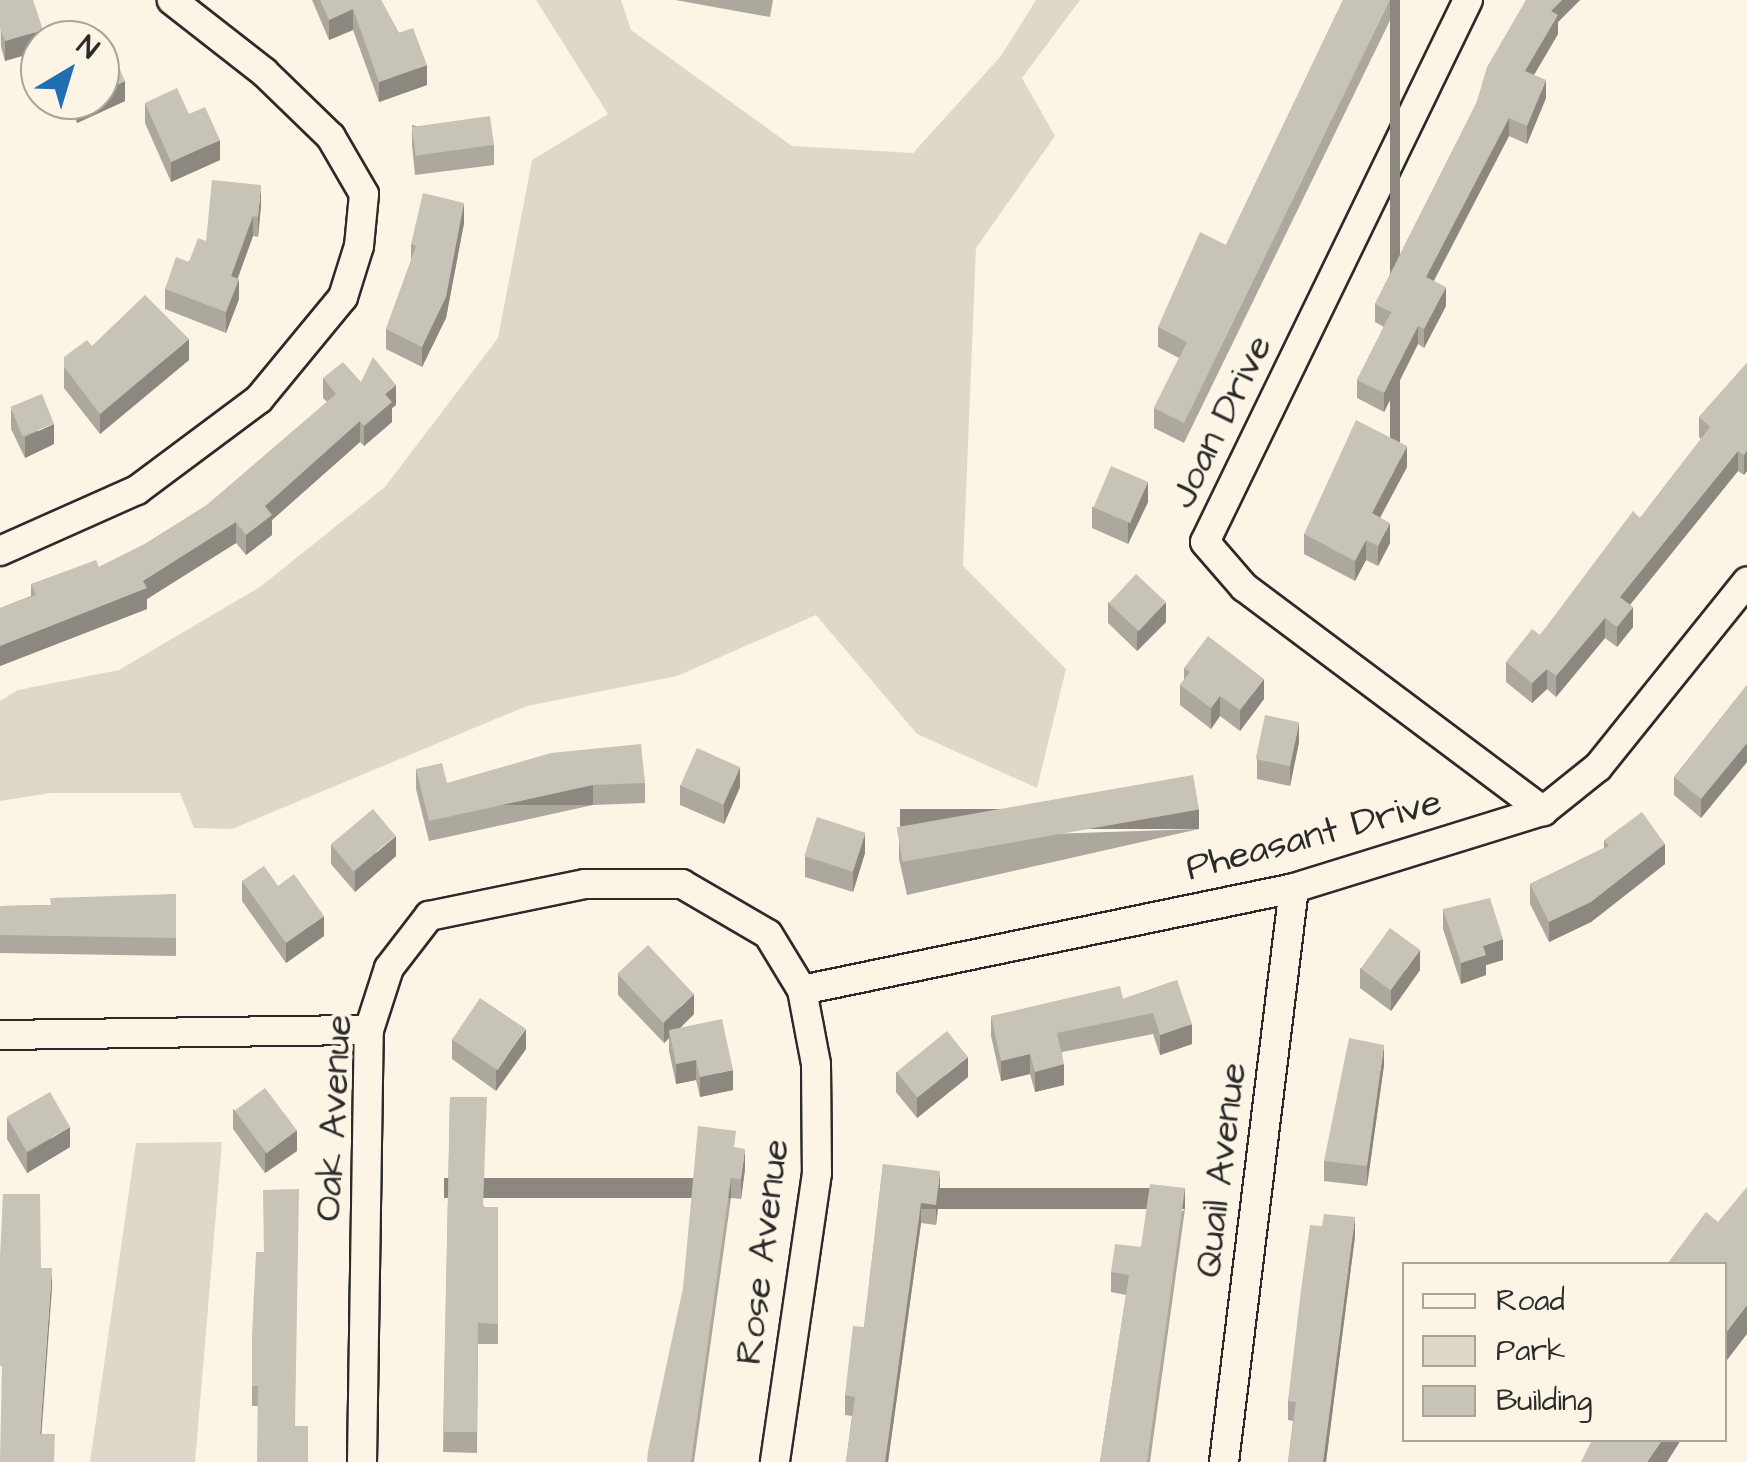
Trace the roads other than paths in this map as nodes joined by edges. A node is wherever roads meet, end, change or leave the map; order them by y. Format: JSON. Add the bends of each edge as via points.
{"nodes":[{"id":1,"x":172,"y":0,"type":"edge"},
{"id":2,"x":1468,"y":0,"type":"edge"},
{"id":3,"x":0,"y":551,"type":"edge"},
{"id":4,"x":1747,"y":582,"type":"edge"},
{"id":5,"x":1543,"y":811,"type":"junction"},
{"id":6,"x":1294,"y":888,"type":"junction"},
{"id":7,"x":802,"y":990,"type":"junction"},
{"id":8,"x":369,"y":1030,"type":"junction"},
{"id":9,"x":0,"y":1035,"type":"edge"},
{"id":10,"x":362,"y":1462,"type":"edge"},
{"id":11,"x":775,"y":1462,"type":"edge"},
{"id":12,"x":1224,"y":1462,"type":"edge"}],
"edges":[{"from":1,"to":3,"type":"street","via":[[264,72],[331,138],[364,194],[359,246],[342,297],[259,398],[136,490]]},
{"from":2,"to":5,"type":"street","name":"Joan Drive","via":[[1206,542],[1244,588]]},
{"from":4,"to":5,"type":"street","name":"Pheasant Drive","via":[[1598,767]]},
{"from":5,"to":6,"type":"street","name":"Pheasant Drive"},
{"from":6,"to":7,"type":"street","name":"Pheasant Drive"},
{"from":6,"to":12,"type":"street","name":"Quail Avenue"},
{"from":7,"to":8,"type":"street","name":"Oak Avenue","via":[[768,934],[682,884],[585,884],[429,916],[389,968]]},
{"from":7,"to":11,"type":"street","name":"Rose Avenue","via":[[816,1064],[818,1172]]},
{"from":8,"to":9,"type":"street"},
{"from":8,"to":10,"type":"street","name":"Oak Avenue"}]}
